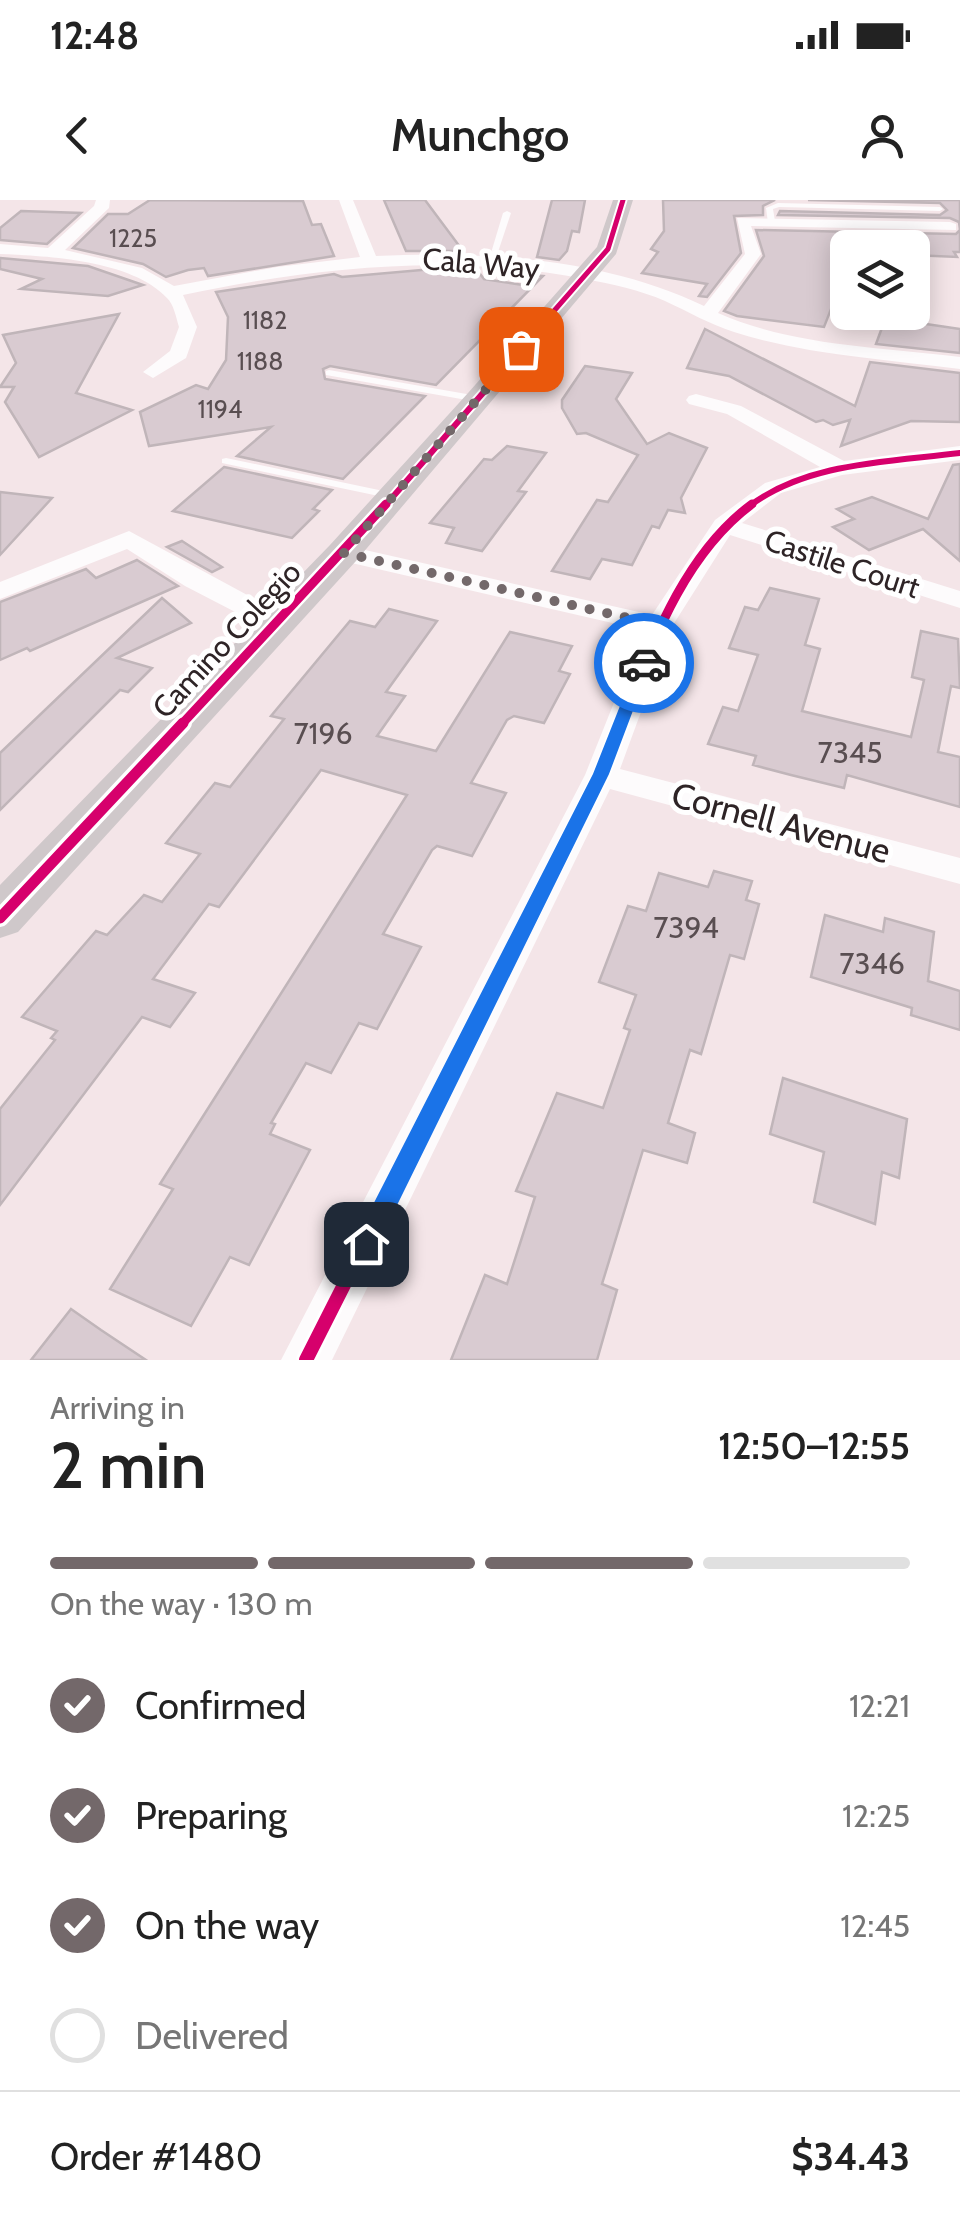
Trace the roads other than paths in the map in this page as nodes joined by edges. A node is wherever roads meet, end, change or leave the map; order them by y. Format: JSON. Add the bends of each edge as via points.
{"nodes":[{"id":1,"x":103,"y":200,"type":"edge"},
{"id":2,"x":346,"y":200,"type":"edge"},
{"id":3,"x":623,"y":200,"type":"edge"},
{"id":4,"x":937,"y":205,"type":"edge"},
{"id":5,"x":507,"y":213,"type":"dead end"},
{"id":6,"x":771,"y":222,"type":"junction"},
{"id":7,"x":955,"y":228,"type":"edge"},
{"id":8,"x":0,"y":249,"type":"edge"},
{"id":9,"x":53,"y":252,"type":"junction"},
{"id":10,"x":370,"y":258,"type":"junction"},
{"id":11,"x":491,"y":261,"type":"junction"},
{"id":12,"x":586,"y":274,"type":"junction"},
{"id":13,"x":172,"y":292,"type":"junction"},
{"id":14,"x":706,"y":316,"type":"junction"},
{"id":15,"x":960,"y":363,"type":"edge"},
{"id":16,"x":153,"y":372,"type":"dead end"},
{"id":17,"x":329,"y":372,"type":"dead end"},
{"id":18,"x":478,"y":399,"type":"junction"},
{"id":19,"x":696,"y":400,"type":"dead end"},
{"id":20,"x":960,"y":453,"type":"edge"},
{"id":21,"x":226,"y":461,"type":"dead end"},
{"id":22,"x":840,"y":468,"type":"junction"},
{"id":23,"x":393,"y":496,"type":"junction"},
{"id":24,"x":724,"y":525,"type":"junction"},
{"id":25,"x":344,"y":553,"type":"junction"},
{"id":26,"x":0,"y":591,"type":"edge"},
{"id":27,"x":960,"y":600,"type":"edge"},
{"id":28,"x":278,"y":622,"type":"junction"},
{"id":29,"x":659,"y":625,"type":"junction"},
{"id":30,"x":601,"y":774,"type":"junction"},
{"id":31,"x":960,"y":871,"type":"edge"},
{"id":32,"x":0,"y":918,"type":"edge"},
{"id":33,"x":306,"y":1360,"type":"edge"}],
"edges":[{"from":1,"to":9,"type":"street"},
{"from":2,"to":10,"type":"street"},
{"from":3,"to":12,"type":"street","name":"Camino Colegio","via":[[608,249]]},
{"from":4,"to":6,"type":"lane","via":[[778,205],[769,208]]},
{"from":4,"to":7,"type":"street"},
{"from":5,"to":11,"type":"lane"},
{"from":6,"to":7,"type":"street"},
{"from":6,"to":14,"type":"street","via":[[742,220],[753,254]]},
{"from":8,"to":9,"type":"street"},
{"from":9,"to":13,"type":"street","via":[[103,262]]},
{"from":10,"to":11,"type":"street","name":"Cala Way"},
{"from":10,"to":13,"type":"street","name":"Cala Way"},
{"from":11,"to":12,"type":"street","name":"Cala Way"},
{"from":12,"to":14,"type":"street","name":"Cala Way","via":[[671,297]]},
{"from":12,"to":18,"type":"street","name":"Camino Colegio"},
{"from":13,"to":16,"type":"street","via":[[188,327],[179,354]]},
{"from":14,"to":15,"type":"street","name":"Cala Way","via":[[745,329]]},
{"from":17,"to":18,"type":"lane"},
{"from":18,"to":23,"type":"street","name":"Camino Colegio"},
{"from":19,"to":22,"type":"street","via":[[734,410]]},
{"from":20,"to":22,"type":"street"},
{"from":21,"to":23,"type":"lane"},
{"from":22,"to":24,"type":"street","via":[[772,488]]},
{"from":23,"to":25,"type":"street","name":"Camino Colegio"},
{"from":24,"to":27,"type":"street","name":"Castile Court"},
{"from":24,"to":29,"type":"street"},
{"from":25,"to":28,"type":"street","name":"Camino Colegio"},
{"from":25,"to":29,"type":"street"},
{"from":26,"to":28,"type":"street","via":[[128,539]]},
{"from":28,"to":32,"type":"street","name":"Camino Colegio"},
{"from":29,"to":30,"type":"street"},
{"from":30,"to":31,"type":"street","name":"Cornell Avenue"},
{"from":30,"to":33,"type":"street"}]}
